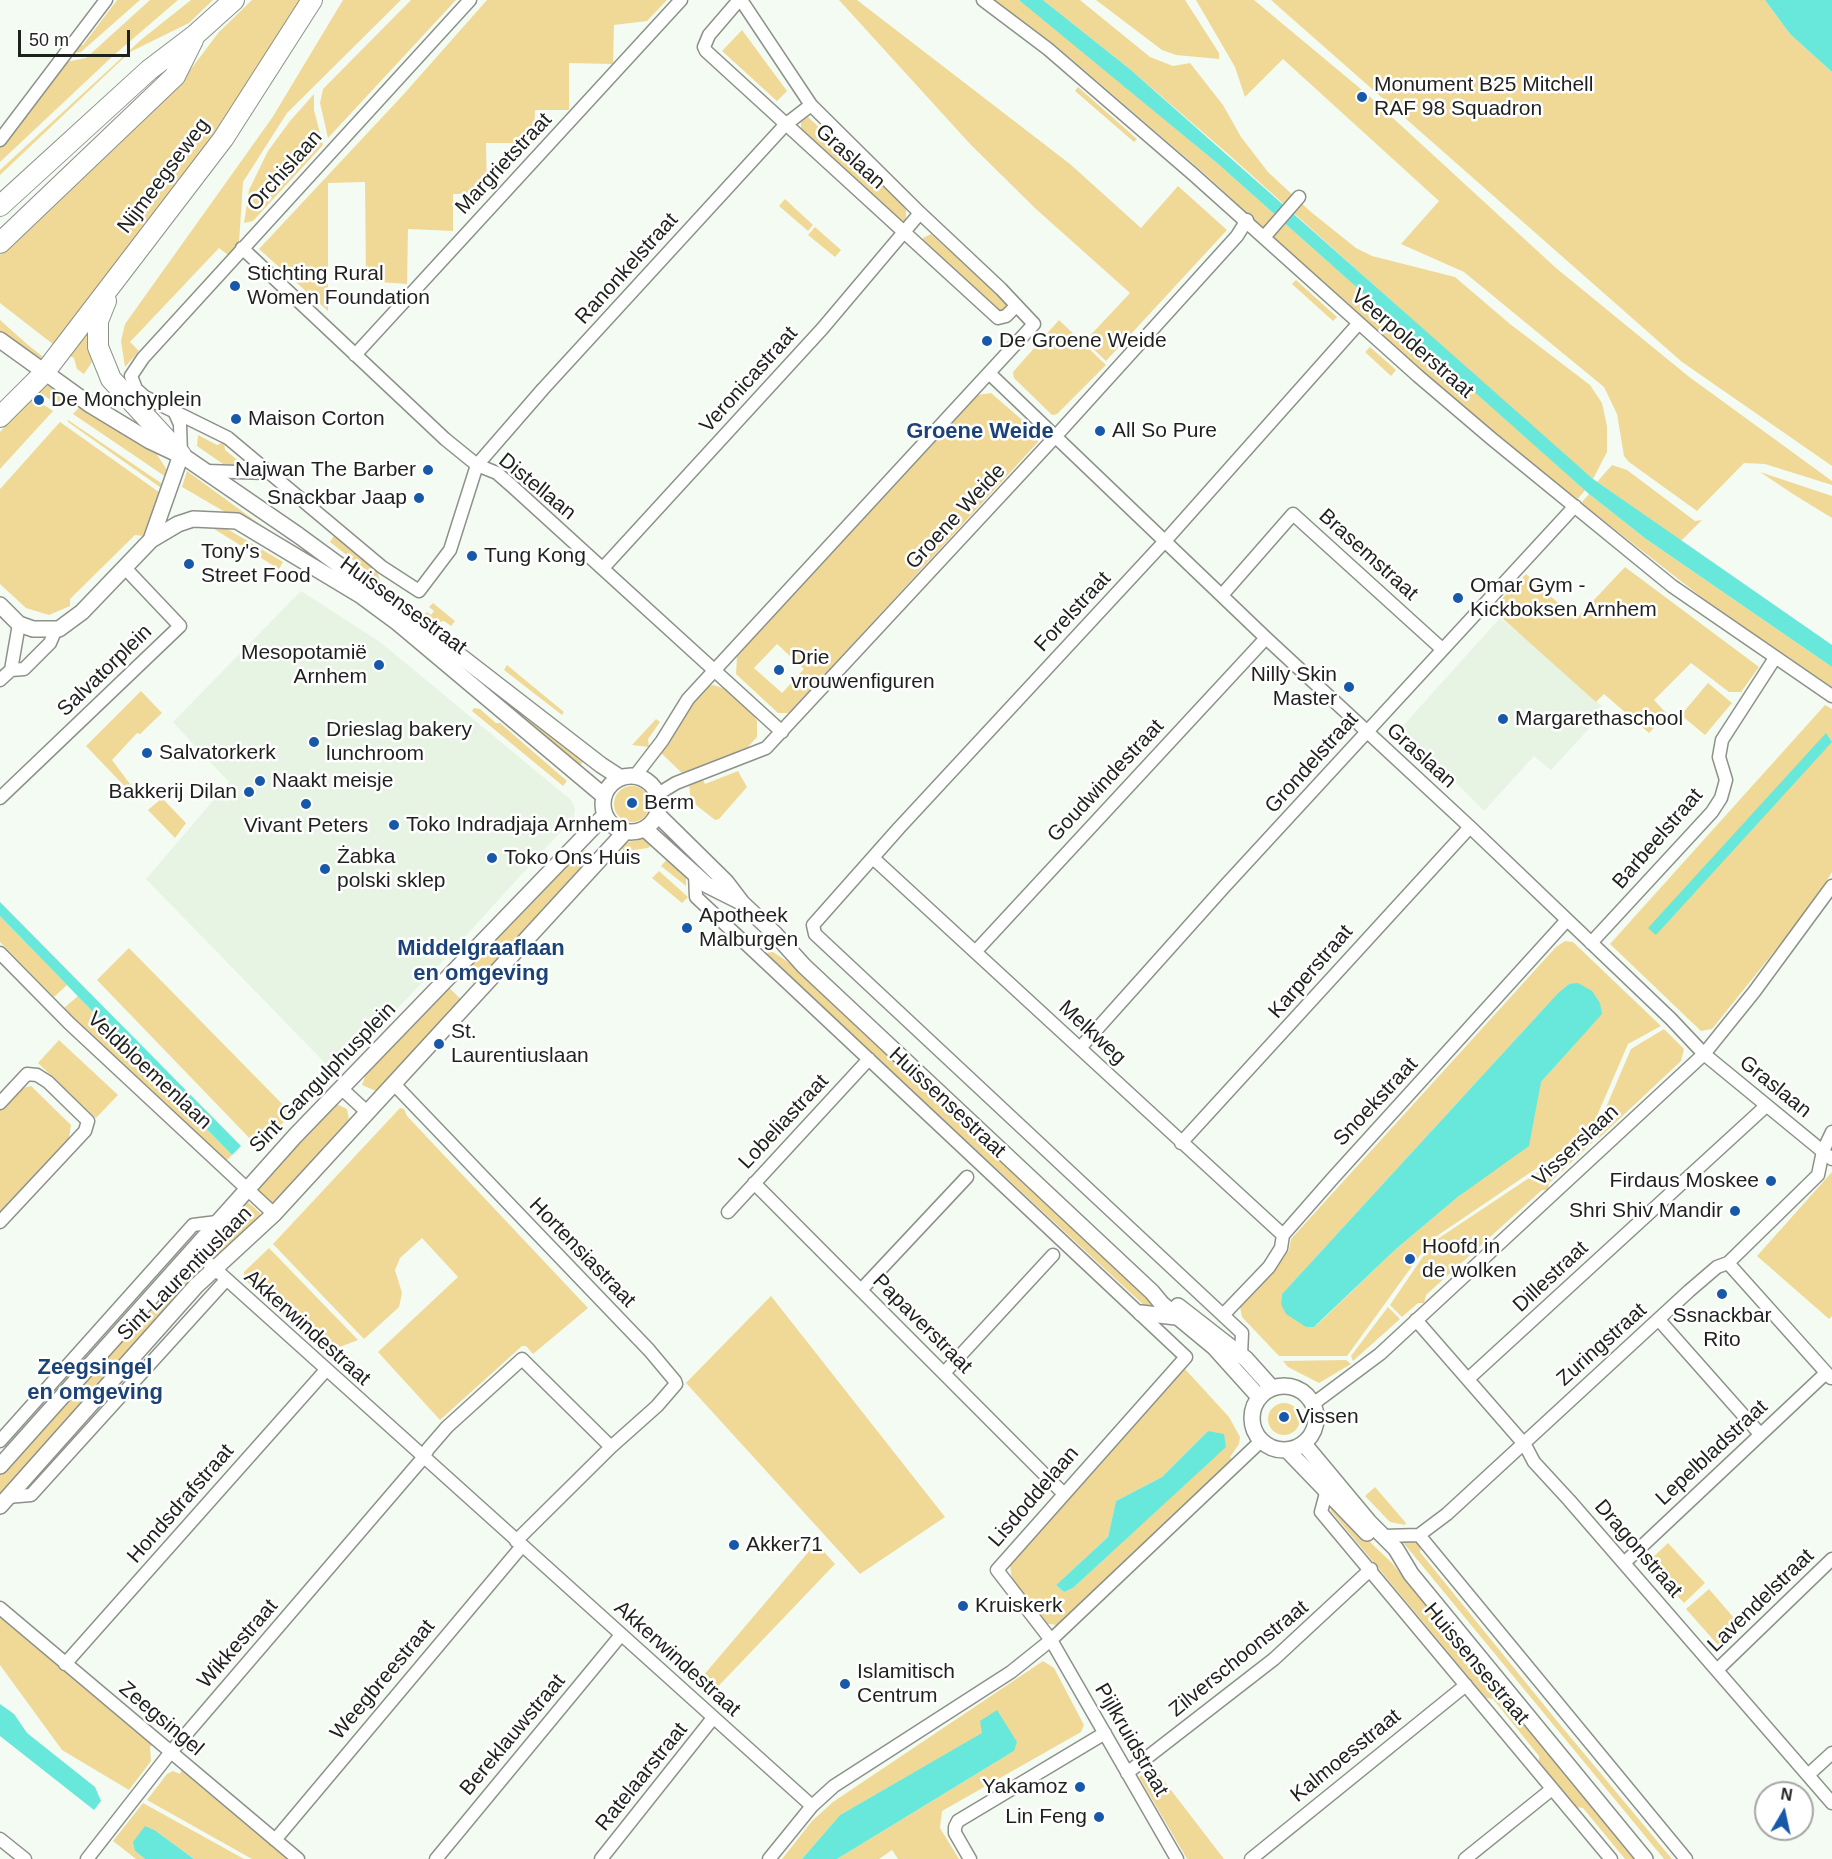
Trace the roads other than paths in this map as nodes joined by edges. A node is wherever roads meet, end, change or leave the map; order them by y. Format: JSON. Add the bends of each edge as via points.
{"nodes":[{"id":1,"x":106,"y":0,"type":"edge"},
{"id":2,"x":234,"y":0,"type":"edge"},
{"id":3,"x":312,"y":0,"type":"edge"},
{"id":4,"x":470,"y":0,"type":"edge"},
{"id":5,"x":681,"y":0,"type":"edge"},
{"id":6,"x":740,"y":0,"type":"edge"},
{"id":7,"x":983,"y":0,"type":"edge"},
{"id":8,"x":195,"y":35,"type":"junction"},
{"id":9,"x":811,"y":105,"type":"junction"},
{"id":10,"x":785,"y":125,"type":"junction"},
{"id":11,"x":75,"y":138,"type":"junction"},
{"id":12,"x":0,"y":140,"type":"edge"},
{"id":13,"x":0,"y":193,"type":"edge"},
{"id":14,"x":1297,"y":200,"type":"dead end"},
{"id":15,"x":0,"y":206,"type":"edge"},
{"id":16,"x":920,"y":213,"type":"junction"},
{"id":17,"x":1247,"y":220,"type":"junction"},
{"id":18,"x":1268,"y":233,"type":"junction"},
{"id":19,"x":905,"y":234,"type":"junction"},
{"id":20,"x":0,"y":243,"type":"edge"},
{"id":21,"x":242,"y":248,"type":"junction"},
{"id":22,"x":111,"y":287,"type":"junction"},
{"id":23,"x":1016,"y":306,"type":"junction"},
{"id":24,"x":1359,"y":323,"type":"junction"},
{"id":25,"x":0,"y":340,"type":"edge"},
{"id":26,"x":356,"y":355,"type":"junction"},
{"id":27,"x":133,"y":371,"type":"joint"},
{"id":28,"x":44,"y":373,"type":"junction"},
{"id":29,"x":990,"y":375,"type":"junction"},
{"id":30,"x":174,"y":411,"type":"junction"},
{"id":31,"x":0,"y":417,"type":"edge"},
{"id":32,"x":1055,"y":438,"type":"junction"},
{"id":33,"x":181,"y":455,"type":"junction"},
{"id":34,"x":477,"y":465,"type":"junction"},
{"id":35,"x":206,"y":471,"type":"junction"},
{"id":36,"x":269,"y":473,"type":"junction"},
{"id":37,"x":1575,"y":506,"type":"junction"},
{"id":38,"x":151,"y":540,"type":"junction"},
{"id":39,"x":1166,"y":540,"type":"junction"},
{"id":40,"x":125,"y":568,"type":"junction"},
{"id":41,"x":603,"y":568,"type":"junction"},
{"id":42,"x":1222,"y":595,"type":"junction"},
{"id":43,"x":0,"y":605,"type":"edge"},
{"id":44,"x":19,"y":624,"type":"junction"},
{"id":45,"x":62,"y":627,"type":"junction"},
{"id":46,"x":1266,"y":638,"type":"junction"},
{"id":47,"x":1442,"y":649,"type":"junction"},
{"id":48,"x":1775,"y":658,"type":"junction"},
{"id":49,"x":714,"y":669,"type":"junction"},
{"id":50,"x":11,"y":670,"type":"junction"},
{"id":51,"x":0,"y":680,"type":"edge"},
{"id":52,"x":1832,"y":696,"type":"edge"},
{"id":53,"x":782,"y":732,"type":"junction"},
{"id":54,"x":1366,"y":732,"type":"junction"},
{"id":55,"x":628,"y":777,"type":"junction"},
{"id":56,"x":658,"y":794,"type":"junction"},
{"id":57,"x":604,"y":796,"type":"junction"},
{"id":58,"x":0,"y":798,"type":"edge"},
{"id":59,"x":605,"y":815,"type":"junction"},
{"id":60,"x":658,"y":815,"type":"junction"},
{"id":61,"x":1470,"y":827,"type":"junction"},
{"id":62,"x":645,"y":829,"type":"junction"},
{"id":63,"x":625,"y":832,"type":"junction"},
{"id":64,"x":873,"y":858,"type":"junction"},
{"id":65,"x":695,"y":874,"type":"junction"},
{"id":66,"x":1831,"y":889,"type":"edge"},
{"id":67,"x":742,"y":903,"type":"junction"},
{"id":68,"x":1567,"y":920,"type":"junction"},
{"id":69,"x":813,"y":925,"type":"joint"},
{"id":70,"x":1591,"y":943,"type":"junction"},
{"id":71,"x":976,"y":951,"type":"junction"},
{"id":72,"x":0,"y":953,"type":"edge"},
{"id":73,"x":1080,"y":1048,"type":"junction"},
{"id":74,"x":1704,"y":1054,"type":"junction"},
{"id":75,"x":869,"y":1059,"type":"junction"},
{"id":76,"x":394,"y":1084,"type":"junction"},
{"id":77,"x":342,"y":1089,"type":"junction"},
{"id":78,"x":0,"y":1103,"type":"edge"},
{"id":79,"x":1766,"y":1106,"type":"junction"},
{"id":80,"x":367,"y":1112,"type":"junction"},
{"id":81,"x":1832,"y":1132,"type":"edge"},
{"id":82,"x":1180,"y":1143,"type":"junction"},
{"id":83,"x":1827,"y":1155,"type":"edge"},
{"id":84,"x":968,"y":1177,"type":"dead end"},
{"id":85,"x":754,"y":1183,"type":"junction"},
{"id":86,"x":247,"y":1190,"type":"junction"},
{"id":87,"x":728,"y":1212,"type":"dead end"},
{"id":88,"x":274,"y":1214,"type":"junction"},
{"id":89,"x":0,"y":1222,"type":"edge"},
{"id":90,"x":217,"y":1222,"type":"junction"},
{"id":91,"x":1283,"y":1235,"type":"junction"},
{"id":92,"x":193,"y":1249,"type":"junction"},
{"id":93,"x":1053,"y":1255,"type":"dead end"},
{"id":94,"x":1728,"y":1263,"type":"junction"},
{"id":95,"x":214,"y":1268,"type":"junction"},
{"id":96,"x":226,"y":1280,"type":"junction"},
{"id":97,"x":861,"y":1290,"type":"junction"},
{"id":98,"x":1152,"y":1292,"type":"junction"},
{"id":99,"x":1141,"y":1313,"type":"junction"},
{"id":100,"x":1223,"y":1315,"type":"junction"},
{"id":101,"x":1176,"y":1317,"type":"junction"},
{"id":102,"x":1416,"y":1320,"type":"junction"},
{"id":103,"x":1659,"y":1320,"type":"junction"},
{"id":104,"x":1241,"y":1355,"type":"junction"},
{"id":105,"x":1186,"y":1357,"type":"joint"},
{"id":106,"x":326,"y":1370,"type":"junction"},
{"id":107,"x":945,"y":1372,"type":"junction"},
{"id":108,"x":1829,"y":1376,"type":"edge"},
{"id":109,"x":1468,"y":1379,"type":"junction"},
{"id":110,"x":1272,"y":1388,"type":"junction"},
{"id":111,"x":1259,"y":1397,"type":"junction"},
{"id":112,"x":1313,"y":1404,"type":"junction"},
{"id":113,"x":1760,"y":1434,"type":"junction"},
{"id":114,"x":0,"y":1441,"type":"edge"},
{"id":115,"x":1261,"y":1441,"type":"junction"},
{"id":116,"x":1304,"y":1444,"type":"junction"},
{"id":117,"x":1525,"y":1445,"type":"junction"},
{"id":118,"x":611,"y":1447,"type":"junction"},
{"id":119,"x":1288,"y":1451,"type":"junction"},
{"id":120,"x":423,"y":1458,"type":"junction"},
{"id":121,"x":0,"y":1467,"type":"edge"},
{"id":122,"x":1063,"y":1493,"type":"junction"},
{"id":123,"x":1326,"y":1493,"type":"junction"},
{"id":124,"x":3,"y":1501,"type":"edge"},
{"id":125,"x":1419,"y":1535,"type":"junction"},
{"id":126,"x":1384,"y":1536,"type":"junction"},
{"id":127,"x":519,"y":1544,"type":"junction"},
{"id":128,"x":1832,"y":1559,"type":"edge"},
{"id":129,"x":1624,"y":1563,"type":"junction"},
{"id":130,"x":1371,"y":1569,"type":"junction"},
{"id":131,"x":1411,"y":1574,"type":"junction"},
{"id":132,"x":0,"y":1608,"type":"edge"},
{"id":133,"x":621,"y":1635,"type":"junction"},
{"id":134,"x":1051,"y":1641,"type":"junction"},
{"id":135,"x":65,"y":1664,"type":"junction"},
{"id":136,"x":1717,"y":1670,"type":"junction"},
{"id":137,"x":1466,"y":1685,"type":"junction"},
{"id":138,"x":713,"y":1718,"type":"junction"},
{"id":139,"x":1105,"y":1732,"type":"junction"},
{"id":140,"x":170,"y":1753,"type":"junction"},
{"id":141,"x":1832,"y":1753,"type":"edge"},
{"id":142,"x":1127,"y":1773,"type":"junction"},
{"id":143,"x":1808,"y":1775,"type":"junction"},
{"id":144,"x":1552,"y":1789,"type":"junction"},
{"id":145,"x":1832,"y":1803,"type":"edge"},
{"id":146,"x":812,"y":1806,"type":"junction"},
{"id":147,"x":0,"y":1839,"type":"edge"},
{"id":148,"x":275,"y":1840,"type":"junction"},
{"id":149,"x":25,"y":1859,"type":"edge"},
{"id":150,"x":87,"y":1859,"type":"edge"},
{"id":151,"x":298,"y":1859,"type":"edge"},
{"id":152,"x":436,"y":1859,"type":"edge"},
{"id":153,"x":601,"y":1859,"type":"edge"},
{"id":154,"x":769,"y":1859,"type":"edge"},
{"id":155,"x":970,"y":1859,"type":"edge"},
{"id":156,"x":1177,"y":1859,"type":"edge"},
{"id":157,"x":1251,"y":1859,"type":"edge"},
{"id":158,"x":1465,"y":1859,"type":"edge"},
{"id":159,"x":1611,"y":1859,"type":"edge"},
{"id":160,"x":1645,"y":1859,"type":"edge"},
{"id":161,"x":1686,"y":1859,"type":"edge"}],
"edges":[{"from":1,"to":12,"type":"street"},
{"from":2,"to":8,"type":"main road"},
{"from":3,"to":22,"type":"main road","name":"Nijmeegseweg","via":[[223,140]]},
{"from":4,"to":21,"type":"street","name":"Orchislaan"},
{"from":5,"to":26,"type":"street","name":"Margrietstraat"},
{"from":6,"to":9,"type":"street","name":"Graslaan"},
{"from":6,"to":10,"type":"street","name":"Graslaan","via":[[709,35],[704,47]]},
{"from":7,"to":17,"type":"street","name":"Veerpolderstraat","via":[[1048,49]]},
{"from":8,"to":11,"type":"main road"},
{"from":8,"to":20,"type":"main road","via":[[175,76]]},
{"from":9,"to":10,"type":"street","name":"Ranonkelstraat"},
{"from":9,"to":16,"type":"street","name":"Graslaan"},
{"from":10,"to":19,"type":"street","name":"Graslaan"},
{"from":10,"to":34,"type":"street","name":"Ranonkelstraat"},
{"from":11,"to":13,"type":"main road","via":[[60,141]]},
{"from":11,"to":15,"type":"main road"},
{"from":14,"to":18,"type":"street"},
{"from":16,"to":19,"type":"street","name":"Veronicastraat"},
{"from":16,"to":23,"type":"street","name":"Graslaan"},
{"from":17,"to":18,"type":"street","name":"Veerpolderstraat"},
{"from":17,"to":32,"type":"street","name":"Groene Weide","via":[[1237,236]]},
{"from":18,"to":24,"type":"street","name":"Veerpolderstraat"},
{"from":19,"to":23,"type":"street","name":"Graslaan","via":[[998,318]]},
{"from":19,"to":41,"type":"street","name":"Veronicastraat"},
{"from":21,"to":26,"type":"street","name":"Distellaan"},
{"from":21,"to":27,"type":"street","name":"Orchislaan"},
{"from":22,"to":28,"type":"main road","name":"Nijmeegseweg"},
{"from":22,"to":33,"type":"main road","via":[[99,321],[100,355],[111,379]]},
{"from":23,"to":29,"type":"street","name":"Graslaan","via":[[1034,324]]},
{"from":24,"to":37,"type":"street","name":"Veerpolderstraat"},
{"from":24,"to":39,"type":"street","name":"Forelstraat"},
{"from":25,"to":28,"type":"street"},
{"from":26,"to":34,"type":"street","name":"Distellaan"},
{"from":27,"to":30,"type":"street","name":"Huissensestraat","via":[[131,380],[136,389]]},
{"from":28,"to":31,"type":"main road"},
{"from":28,"to":33,"type":"street","name":"Huissensestraat","via":[[150,441]]},
{"from":29,"to":32,"type":"street","name":"Graslaan"},
{"from":29,"to":49,"type":"street"},
{"from":30,"to":33,"type":"street","via":[[180,424]]},
{"from":30,"to":36,"type":"street","name":"Huissensestraat","via":[[228,438]]},
{"from":32,"to":39,"type":"street","name":"Graslaan"},
{"from":32,"to":53,"type":"street","name":"Groene Weide"},
{"from":33,"to":35,"type":"street","name":"Huissensestraat"},
{"from":33,"to":38,"type":"street"},
{"from":34,"to":36,"type":"street","name":"Huissensestraat","via":[[444,559],[419,591],[406,585]]},
{"from":34,"to":41,"type":"street","name":"Distellaan","via":[[497,473]]},
{"from":35,"to":36,"type":"street"},
{"from":35,"to":55,"type":"street","name":"Huissensestraat","via":[[406,614],[592,759]]},
{"from":37,"to":47,"type":"street","name":"Grondelstraat"},
{"from":37,"to":48,"type":"street","name":"Veerpolderstraat","via":[[1672,586]]},
{"from":38,"to":40,"type":"street"},
{"from":38,"to":57,"type":"street","name":"Huissensestraat","via":[[194,519],[237,521],[360,595],[398,623]]},
{"from":39,"to":42,"type":"street","name":"Graslaan"},
{"from":39,"to":64,"type":"street","name":"Forelstraat"},
{"from":40,"to":45,"type":"street"},
{"from":40,"to":58,"type":"street","name":"Salvatorplein","via":[[180,626]]},
{"from":41,"to":49,"type":"street","name":"Distellaan"},
{"from":42,"to":46,"type":"street","name":"Graslaan"},
{"from":42,"to":47,"type":"street","name":"Brasemstraat","via":[[1293,514]]},
{"from":43,"to":44,"type":"street"},
{"from":44,"to":45,"type":"street","via":[[33,629]]},
{"from":44,"to":50,"type":"street"},
{"from":45,"to":50,"type":"street","via":[[24,669]]},
{"from":46,"to":54,"type":"street","name":"Graslaan"},
{"from":46,"to":71,"type":"street","name":"Goudwindestraat"},
{"from":47,"to":54,"type":"street","name":"Grondelstraat"},
{"from":48,"to":52,"type":"street","name":"Veerpolderstraat"},
{"from":48,"to":70,"type":"street","name":"Barbeelstraat","via":[[1722,740],[1719,757],[1726,780],[1716,805]]},
{"from":49,"to":53,"type":"street","name":"Distellaan"},
{"from":49,"to":55,"type":"street","via":[[688,699],[656,749]]},
{"from":50,"to":51,"type":"street"},
{"from":53,"to":56,"type":"street","name":"Groene Weide","via":[[766,748],[676,783]]},
{"from":54,"to":61,"type":"street","name":"Graslaan"},
{"from":54,"to":73,"type":"street","name":"Grondelstraat"},
{"from":55,"to":56,"type":"street","via":[[649,782]]},
{"from":55,"to":57,"type":"street","via":[[610,785]]},
{"from":56,"to":60,"type":"street"},
{"from":57,"to":59,"type":"street"},
{"from":59,"to":63,"type":"street","via":[[613,826]]},
{"from":59,"to":77,"type":"street","name":"Sint Gangulphusplein","via":[[564,859],[548,870]]},
{"from":60,"to":62,"type":"street"},
{"from":60,"to":67,"type":"street","name":"Huissensestraat"},
{"from":61,"to":68,"type":"street","name":"Graslaan"},
{"from":61,"to":82,"type":"street","name":"Karperstraat"},
{"from":62,"to":63,"type":"street"},
{"from":62,"to":65,"type":"street","name":"Huissensestraat"},
{"from":63,"to":76,"type":"street"},
{"from":64,"to":69,"type":"street","name":"Forelstraat"},
{"from":64,"to":71,"type":"street","name":"Melkweg"},
{"from":65,"to":67,"type":"street","name":"Huissensestraat","via":[[707,885]]},
{"from":65,"to":75,"type":"street","name":"Huissensestraat","via":[[696,897]]},
{"from":66,"to":74,"type":"street","name":"Visserslaan"},
{"from":67,"to":98,"type":"street","name":"Huissensestraat","via":[[804,966]]},
{"from":68,"to":70,"type":"street","name":"Graslaan"},
{"from":68,"to":91,"type":"street","name":"Snoekstraat"},
{"from":69,"to":100,"type":"street","name":"Huissensestraat","via":[[815,934]]},
{"from":70,"to":74,"type":"street","name":"Graslaan"},
{"from":71,"to":73,"type":"street","name":"Melkweg"},
{"from":72,"to":86,"type":"street","name":"Veldbloemenlaan"},
{"from":73,"to":82,"type":"street","name":"Melkweg"},
{"from":74,"to":79,"type":"street","name":"Graslaan"},
{"from":74,"to":102,"type":"street","name":"Visserslaan"},
{"from":75,"to":85,"type":"street","name":"Lobeliastraat"},
{"from":75,"to":99,"type":"street","name":"Huissensestraat"},
{"from":76,"to":80,"type":"street"},
{"from":76,"to":118,"type":"street","name":"Hortensiastraat","via":[[675,1381],[657,1406]]},
{"from":77,"to":80,"type":"street"},
{"from":77,"to":86,"type":"street","name":"Sint Gangulphusplein"},
{"from":78,"to":89,"type":"street","via":[[27,1074],[37,1075],[88,1121],[85,1131]]},
{"from":79,"to":83,"type":"street","name":"Graslaan"},
{"from":79,"to":109,"type":"street","name":"Dillestraat"},
{"from":80,"to":88,"type":"street"},
{"from":81,"to":83,"type":"street","name":"Zuringstraat"},
{"from":82,"to":91,"type":"street","name":"Melkweg"},
{"from":83,"to":94,"type":"street","name":"Zuringstraat","via":[[1818,1175]]},
{"from":84,"to":97,"type":"street"},
{"from":85,"to":87,"type":"street","name":"Lobeliastraat"},
{"from":85,"to":97,"type":"street","name":"Papaverstraat"},
{"from":86,"to":88,"type":"street","name":"Veldbloemenlaan"},
{"from":86,"to":90,"type":"street","name":"Sint Laurentiuslaan"},
{"from":88,"to":95,"type":"street","name":"Sint Laurentiuslaan"},
{"from":90,"to":92,"type":"street","name":"Sint Laurentiuslaan"},
{"from":90,"to":114,"type":"street","name":"Sint Laurentiuslaan","via":[[193,1225]]},
{"from":91,"to":100,"type":"street","name":"Snoekstraat","via":[[1281,1248],[1269,1267]]},
{"from":92,"to":95,"type":"street","name":"Akkerwindestraat"},
{"from":92,"to":121,"type":"street","name":"Sint Laurentiuslaan"},
{"from":93,"to":107,"type":"street"},
{"from":94,"to":103,"type":"street","name":"Zuringstraat","via":[[1717,1267]]},
{"from":94,"to":108,"type":"street"},
{"from":95,"to":96,"type":"street","name":"Akkerwindestraat"},
{"from":95,"to":124,"type":"street","name":"Sint Laurentiuslaan"},
{"from":96,"to":106,"type":"street","name":"Akkerwindestraat"},
{"from":96,"to":124,"type":"street","name":"Sint Laurentiuslaan","via":[[31,1496]]},
{"from":97,"to":107,"type":"street","name":"Papaverstraat"},
{"from":98,"to":101,"type":"street","name":"Huissensestraat"},
{"from":98,"to":104,"type":"street","name":"Huissensestraat","via":[[1168,1299]]},
{"from":99,"to":101,"type":"street"},
{"from":99,"to":105,"type":"street","name":"Huissensestraat"},
{"from":100,"to":104,"type":"street","name":"Huissensestraat","via":[[1242,1333]]},
{"from":101,"to":111,"type":"street","name":"Huissensestraat","via":[[1214,1347]]},
{"from":102,"to":109,"type":"street","name":"Dragonstraat"},
{"from":102,"to":112,"type":"street","name":"Visserslaan","via":[[1366,1365]]},
{"from":103,"to":113,"type":"street"},
{"from":103,"to":117,"type":"street","name":"Zuringstraat"},
{"from":104,"to":110,"type":"street","name":"Huissensestraat"},
{"from":105,"to":122,"type":"street","name":"Lisdoddelaan"},
{"from":106,"to":120,"type":"street","name":"Akkerwindestraat"},
{"from":106,"to":135,"type":"street","name":"Hondsdrafstraat"},
{"from":107,"to":122,"type":"street","name":"Papaverstraat"},
{"from":108,"to":113,"type":"street","name":"Lepelbladstraat"},
{"from":109,"to":117,"type":"street","name":"Dragonstraat"},
{"from":110,"to":111,"type":"street"},
{"from":110,"to":112,"type":"street","via":[[1291,1386],[1308,1396]]},
{"from":111,"to":115,"type":"street","via":[[1251,1419]]},
{"from":112,"to":116,"type":"street","via":[[1316,1426]]},
{"from":113,"to":129,"type":"street","name":"Lepelbladstraat"},
{"from":115,"to":119,"type":"street"},
{"from":115,"to":134,"type":"street"},
{"from":116,"to":119,"type":"street"},
{"from":116,"to":126,"type":"street","name":"Huissensestraat"},
{"from":117,"to":125,"type":"street","name":"Zuringstraat"},
{"from":117,"to":129,"type":"street","name":"Dragonstraat","via":[[1534,1462]]},
{"from":118,"to":120,"type":"street","via":[[522,1359],[447,1427]]},
{"from":118,"to":127,"type":"street"},
{"from":119,"to":123,"type":"street","name":"Huissensestraat"},
{"from":120,"to":127,"type":"street","name":"Akkerwindestraat"},
{"from":120,"to":140,"type":"street","name":"Wikkestraat"},
{"from":122,"to":134,"type":"street","name":"Lisdoddelaan","via":[[997,1569]]},
{"from":123,"to":130,"type":"street","name":"Huissensestraat","via":[[1321,1512]]},
{"from":123,"to":131,"type":"street","name":"Huissensestraat"},
{"from":125,"to":126,"type":"street"},
{"from":125,"to":161,"type":"street","name":"Huissensestraat"},
{"from":126,"to":131,"type":"street","name":"Huissensestraat"},
{"from":127,"to":133,"type":"street","name":"Akkerwindestraat"},
{"from":127,"to":148,"type":"street","name":"Weegbreestraat"},
{"from":128,"to":136,"type":"street","name":"Lavendelstraat"},
{"from":129,"to":136,"type":"street","name":"Dragonstraat"},
{"from":130,"to":137,"type":"street","name":"Huissensestraat"},
{"from":130,"to":142,"type":"street","name":"Zilverschoonstraat","via":[[1274,1659]]},
{"from":131,"to":160,"type":"street","name":"Huissensestraat"},
{"from":132,"to":135,"type":"street","name":"Zeegsingel"},
{"from":133,"to":138,"type":"street","name":"Akkerwindestraat"},
{"from":133,"to":152,"type":"street","name":"Bereklauwstraat"},
{"from":134,"to":139,"type":"street","name":"Pijlkruidstraat"},
{"from":134,"to":146,"type":"street","via":[[1011,1672],[834,1786]]},
{"from":135,"to":140,"type":"street","name":"Zeegsingel"},
{"from":136,"to":143,"type":"street","name":"Dragonstraat"},
{"from":137,"to":144,"type":"street","name":"Huissensestraat"},
{"from":137,"to":157,"type":"street","name":"Kalmoesstraat"},
{"from":138,"to":146,"type":"street","name":"Akkerwindestraat"},
{"from":138,"to":153,"type":"street","name":"Ratelaarstraat"},
{"from":139,"to":142,"type":"street","name":"Pijlkruidstraat"},
{"from":139,"to":155,"type":"street","via":[[958,1821],[955,1833]]},
{"from":140,"to":148,"type":"street","name":"Zeegsingel"},
{"from":140,"to":150,"type":"street","name":"Wikkestraat"},
{"from":141,"to":143,"type":"street"},
{"from":142,"to":156,"type":"street","name":"Pijlkruidstraat"},
{"from":143,"to":145,"type":"street","name":"Dragonstraat"},
{"from":144,"to":158,"type":"street"},
{"from":144,"to":159,"type":"street","name":"Huissensestraat"},
{"from":146,"to":154,"type":"street"},
{"from":147,"to":149,"type":"street"},
{"from":148,"to":151,"type":"street","name":"Zeegsingel"}]}
